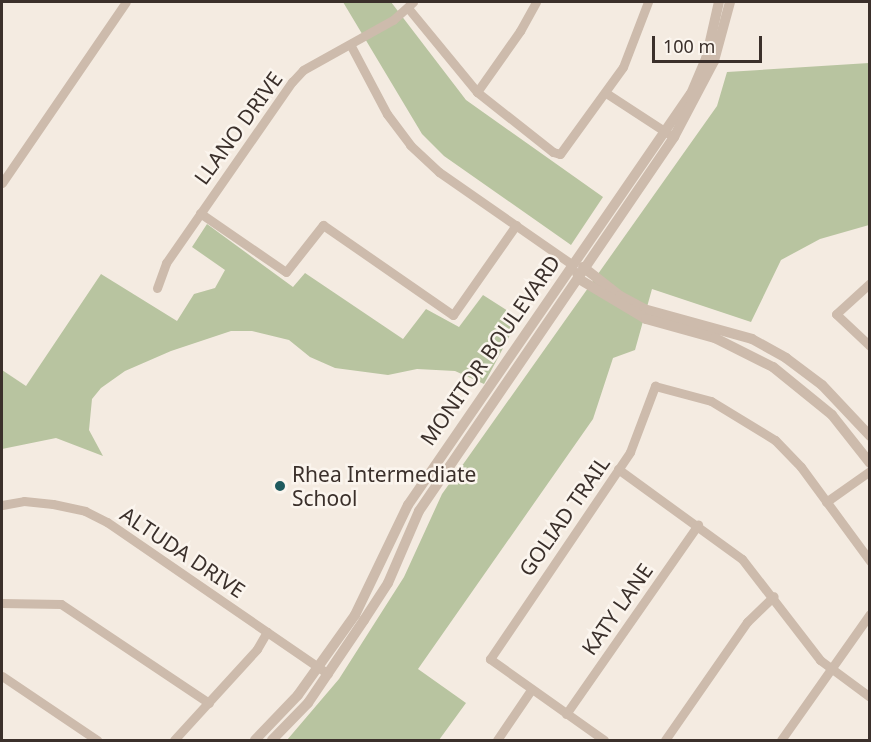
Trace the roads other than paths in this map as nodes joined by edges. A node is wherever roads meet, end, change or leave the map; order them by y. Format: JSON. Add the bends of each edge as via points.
{"nodes":[{"id":1,"x":126,"y":2,"type":"edge"},
{"id":2,"x":536,"y":2,"type":"edge"},
{"id":3,"x":648,"y":2,"type":"edge"},
{"id":4,"x":718,"y":2,"type":"edge"},
{"id":5,"x":730,"y":2,"type":"edge"},
{"id":6,"x":410,"y":5,"type":"edge"},
{"id":7,"x":351,"y":46,"type":"junction"},
{"id":8,"x":477,"y":92,"type":"junction"},
{"id":9,"x":606,"y":93,"type":"junction"},
{"id":10,"x":670,"y":134,"type":"junction"},
{"id":11,"x":2,"y":183,"type":"edge"},
{"id":12,"x":200,"y":213,"type":"junction"},
{"id":13,"x":516,"y":225,"type":"junction"},
{"id":14,"x":573,"y":265,"type":"junction"},
{"id":15,"x":587,"y":268,"type":"junction"},
{"id":16,"x":579,"y":279,"type":"junction"},
{"id":17,"x":870,"y":283,"type":"edge"},
{"id":18,"x":157,"y":288,"type":"dead end"},
{"id":19,"x":870,"y":346,"type":"edge"},
{"id":20,"x":870,"y":436,"type":"edge"},
{"id":21,"x":870,"y":464,"type":"edge"},
{"id":22,"x":618,"y":469,"type":"junction"},
{"id":23,"x":870,"y":471,"type":"edge"},
{"id":24,"x":826,"y":502,"type":"junction"},
{"id":25,"x":2,"y":505,"type":"edge"},
{"id":26,"x":698,"y":525,"type":"junction"},
{"id":27,"x":870,"y":561,"type":"edge"},
{"id":28,"x":774,"y":596,"type":"junction"},
{"id":29,"x":2,"y":603,"type":"edge"},
{"id":30,"x":870,"y":614,"type":"edge"},
{"id":31,"x":267,"y":632,"type":"junction"},
{"id":32,"x":318,"y":667,"type":"junction"},
{"id":33,"x":831,"y":669,"type":"junction"},
{"id":34,"x":328,"y":674,"type":"junction"},
{"id":35,"x":2,"y":676,"type":"edge"},
{"id":36,"x":531,"y":690,"type":"junction"},
{"id":37,"x":870,"y":697,"type":"edge"},
{"id":38,"x":209,"y":703,"type":"junction"},
{"id":39,"x":566,"y":714,"type":"junction"},
{"id":40,"x":96,"y":741,"type":"edge"},
{"id":41,"x":174,"y":741,"type":"edge"},
{"id":42,"x":255,"y":741,"type":"edge"},
{"id":43,"x":272,"y":741,"type":"edge"},
{"id":44,"x":497,"y":741,"type":"edge"},
{"id":45,"x":604,"y":741,"type":"edge"},
{"id":46,"x":665,"y":741,"type":"edge"},
{"id":47,"x":781,"y":741,"type":"edge"}],
"edges":[{"from":1,"to":11,"type":"street"},
{"from":2,"to":8,"type":"street","via":[[520,32]]},
{"from":3,"to":9,"type":"street","via":[[629,53]]},
{"from":4,"to":10,"type":"street","name":"MONITOR BOULEVARD","via":[[706,59]]},
{"from":5,"to":10,"type":"street","name":"MONITOR BOULEVARD","via":[[714,61]]},
{"from":6,"to":7,"type":"street","name":"LLANO DRIVE"},
{"from":6,"to":8,"type":"street"},
{"from":7,"to":12,"type":"street","name":"LLANO DRIVE","via":[[303,70],[292,82]]},
{"from":7,"to":13,"type":"street","via":[[387,114],[410,145],[439,172]]},
{"from":8,"to":9,"type":"street","via":[[560,154]]},
{"from":9,"to":10,"type":"street"},
{"from":10,"to":14,"type":"street","name":"MONITOR BOULEVARD"},
{"from":10,"to":15,"type":"street","name":"MONITOR BOULEVARD"},
{"from":12,"to":13,"type":"street","via":[[286,272],[323,225],[453,315]]},
{"from":12,"to":18,"type":"street","name":"LLANO DRIVE","via":[[166,263]]},
{"from":13,"to":14,"type":"street"},
{"from":14,"to":15,"type":"street"},
{"from":14,"to":16,"type":"street"},
{"from":14,"to":32,"type":"street","name":"MONITOR BOULEVARD","via":[[408,505],[370,589]]},
{"from":15,"to":16,"type":"street","name":"MONITOR BOULEVARD"},
{"from":15,"to":20,"type":"street","via":[[620,296],[644,309],[752,339],[786,358],[822,385]]},
{"from":16,"to":21,"type":"street","via":[[646,318],[715,338],[773,367],[832,415]]},
{"from":16,"to":34,"type":"street","name":"MONITOR BOULEVARD","via":[[419,511],[388,583]]},
{"from":17,"to":19,"type":"street","via":[[836,314]]},
{"from":22,"to":24,"type":"street","name":"GOLIAD TRAIL","via":[[635,442],[655,386],[711,401],[749,421],[788,453]]},
{"from":22,"to":26,"type":"street"},
{"from":22,"to":36,"type":"street","name":"GOLIAD TRAIL","via":[[490,659]]},
{"from":23,"to":24,"type":"street"},
{"from":24,"to":27,"type":"street"},
{"from":25,"to":31,"type":"street","name":"ALTUDA DRIVE","via":[[24,501],[85,511],[120,529]]},
{"from":26,"to":28,"type":"street","via":[[742,559]]},
{"from":26,"to":39,"type":"street","name":"KATY LANE"},
{"from":28,"to":33,"type":"street","via":[[812,650]]},
{"from":28,"to":46,"type":"street","via":[[747,622]]},
{"from":29,"to":38,"type":"street","via":[[61,604]]},
{"from":30,"to":33,"type":"street"},
{"from":31,"to":32,"type":"street","name":"ALTUDA DRIVE"},
{"from":31,"to":38,"type":"street","via":[[257,649]]},
{"from":32,"to":34,"type":"street","name":"ALTUDA DRIVE"},
{"from":32,"to":42,"type":"street","name":"MONITOR BOULEVARD"},
{"from":33,"to":37,"type":"street"},
{"from":33,"to":47,"type":"street"},
{"from":34,"to":43,"type":"street","name":"MONITOR BOULEVARD","via":[[308,703]]},
{"from":35,"to":40,"type":"street"},
{"from":36,"to":39,"type":"street"},
{"from":36,"to":44,"type":"street"},
{"from":38,"to":41,"type":"street"},
{"from":39,"to":45,"type":"street"}]}
